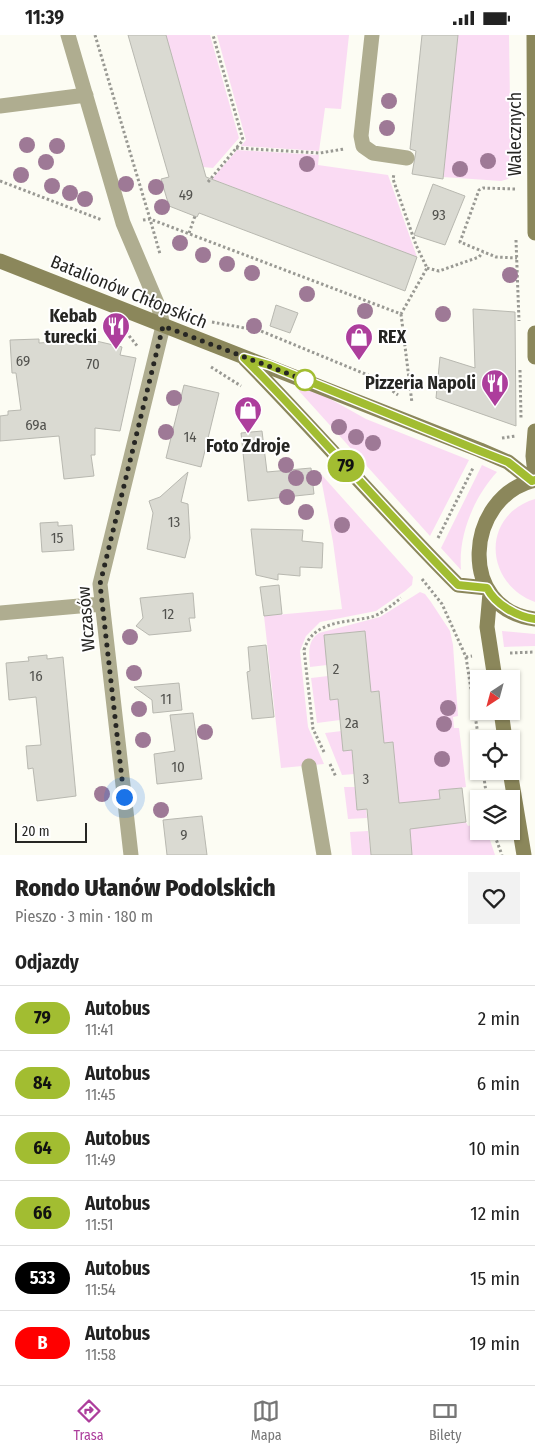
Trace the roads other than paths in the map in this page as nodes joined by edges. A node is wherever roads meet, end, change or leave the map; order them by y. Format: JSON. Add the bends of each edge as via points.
{"nodes":[{"id":1,"x":68,"y":35,"type":"edge"},
{"id":2,"x":372,"y":35,"type":"edge"},
{"id":3,"x":534,"y":35,"type":"edge"},
{"id":4,"x":86,"y":95,"type":"junction"},
{"id":5,"x":0,"y":106,"type":"edge"},
{"id":6,"x":402,"y":158,"type":"road end"},
{"id":7,"x":535,"y":233,"type":"edge"},
{"id":8,"x":0,"y":261,"type":"edge"},
{"id":9,"x":163,"y":326,"type":"junction"},
{"id":10,"x":535,"y":333,"type":"edge"},
{"id":11,"x":535,"y":357,"type":"edge"},
{"id":12,"x":244,"y":358,"type":"junction"},
{"id":13,"x":535,"y":431,"type":"edge"},
{"id":14,"x":534,"y":478,"type":"edge"},
{"id":15,"x":488,"y":590,"type":"junction"},
{"id":16,"x":102,"y":604,"type":"junction"},
{"id":17,"x":0,"y":613,"type":"edge"},
{"id":18,"x":535,"y":619,"type":"edge"},
{"id":19,"x":494,"y":670,"type":"edge"},
{"id":20,"x":309,"y":766,"type":"dead end"},
{"id":21,"x":512,"y":780,"type":"edge"},
{"id":22,"x":131,"y":855,"type":"edge"},
{"id":23,"x":324,"y":855,"type":"edge"},
{"id":24,"x":524,"y":855,"type":"edge"}],
"edges":[{"from":1,"to":4,"type":"street"},
{"from":2,"to":6,"type":"street","via":[[361,136],[363,146],[373,153]]},
{"from":3,"to":7,"type":"street","name":"Walecznych"},
{"from":4,"to":5,"type":"street"},
{"from":4,"to":9,"type":"street","via":[[123,223],[159,308]]},
{"from":8,"to":9,"type":"street","name":"Batalionów Chłopskich"},
{"from":9,"to":12,"type":"street","name":"Batalionów Chłopskich"},
{"from":9,"to":16,"type":"street","name":"Wczasów","via":[[102,569]]},
{"from":10,"to":11,"type":"street"},
{"from":12,"to":14,"type":"street","name":"Batalionów Chłopskich","via":[[269,365],[508,462]]},
{"from":12,"to":15,"type":"street","name":"Batalionów Chłopskich","via":[[458,585]]},
{"from":13,"to":14,"type":"street"},
{"from":14,"to":15,"type":"street","via":[[496,503],[482,530],[478,557]]},
{"from":15,"to":18,"type":"street","via":[[512,611]]},
{"from":15,"to":19,"type":"street","via":[[487,627]]},
{"from":16,"to":17,"type":"street"},
{"from":16,"to":22,"type":"street","name":"Wczasów"},
{"from":20,"to":23,"type":"street"},
{"from":21,"to":24,"type":"street"}]}
